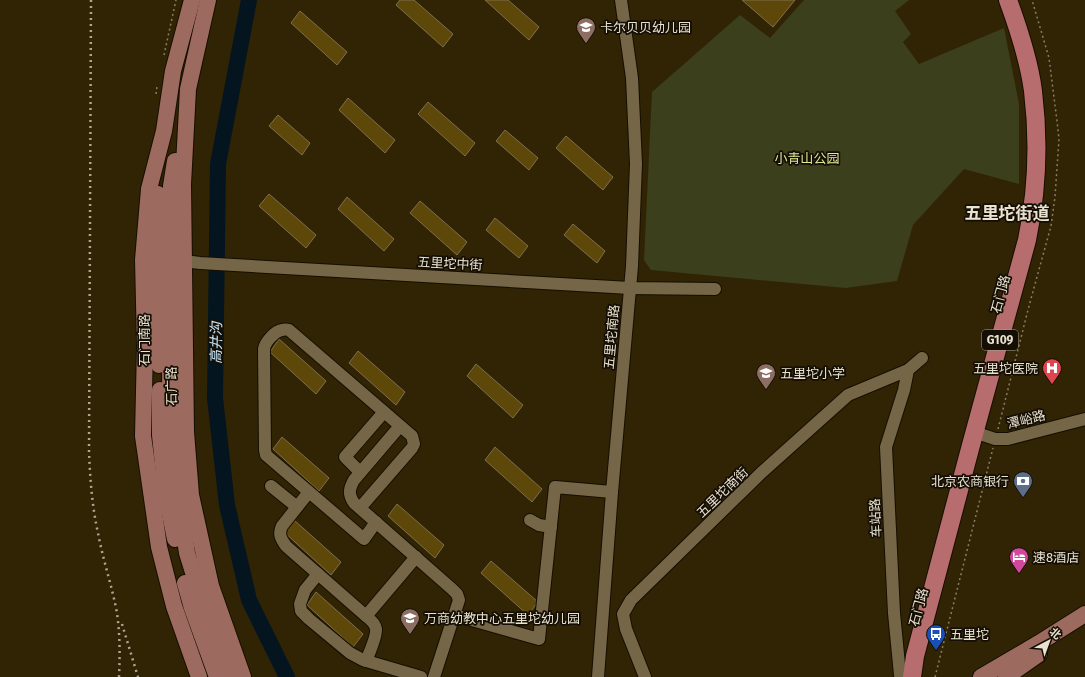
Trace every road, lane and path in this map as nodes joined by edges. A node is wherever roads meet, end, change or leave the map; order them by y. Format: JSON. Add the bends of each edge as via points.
{"nodes":[{"id":1,"x":192,"y":0,"type":"edge"},
{"id":2,"x":208,"y":0,"type":"edge"},
{"id":3,"x":621,"y":0,"type":"edge"},
{"id":4,"x":1008,"y":0,"type":"edge"},
{"id":5,"x":1020,"y":0,"type":"edge"},
{"id":6,"x":188,"y":89,"type":"junction"},
{"id":7,"x":164,"y":130,"type":"junction"},
{"id":8,"x":184,"y":261,"type":"junction"},
{"id":9,"x":630,"y":288,"type":"junction"},
{"id":10,"x":715,"y":290,"type":"dead end"},
{"id":11,"x":922,"y":358,"type":"dead end"},
{"id":12,"x":908,"y":370,"type":"junction"},
{"id":13,"x":384,"y":412,"type":"junction"},
{"id":14,"x":1085,"y":419,"type":"edge"},
{"id":15,"x":400,"y":426,"type":"junction"},
{"id":16,"x":980,"y":434,"type":"junction"},
{"id":17,"x":360,"y":472,"type":"junction"},
{"id":18,"x":270,"y":486,"type":"dead end"},
{"id":19,"x":309,"y":492,"type":"junction"},
{"id":20,"x":612,"y":492,"type":"junction"},
{"id":21,"x":297,"y":507,"type":"junction"},
{"id":22,"x":360,"y":508,"type":"junction"},
{"id":23,"x":530,"y":520,"type":"dead end"},
{"id":24,"x":376,"y":522,"type":"junction"},
{"id":25,"x":551,"y":527,"type":"junction"},
{"id":26,"x":416,"y":558,"type":"junction"},
{"id":27,"x":318,"y":574,"type":"junction"},
{"id":28,"x":1085,"y":614,"type":"edge"},
{"id":29,"x":454,"y":615,"type":"junction"},
{"id":30,"x":366,"y":616,"type":"junction"},
{"id":31,"x":1085,"y":624,"type":"edge"},
{"id":32,"x":366,"y":661,"type":"junction"},
{"id":33,"x":200,"y":677,"type":"edge"},
{"id":34,"x":217,"y":677,"type":"edge"},
{"id":35,"x":230,"y":677,"type":"edge"},
{"id":36,"x":243,"y":677,"type":"edge"},
{"id":37,"x":421,"y":677,"type":"edge"},
{"id":38,"x":434,"y":677,"type":"edge"},
{"id":39,"x":598,"y":677,"type":"edge"},
{"id":40,"x":645,"y":677,"type":"edge"},
{"id":41,"x":911,"y":677,"type":"edge"},
{"id":42,"x":924,"y":677,"type":"edge"},
{"id":43,"x":981,"y":677,"type":"edge"},
{"id":44,"x":1006,"y":677,"type":"edge"}],
"edges":[{"from":1,"to":7,"type":"main road","name":"石门南路","via":[[173,70]]},
{"from":2,"to":6,"type":"main road"},
{"from":3,"to":9,"type":"street","name":"五里坨南路","via":[[632,78],[636,164]]},
{"from":4,"to":16,"type":"highway","name":"石门路","number":"G109","via":[[1023,43],[1033,90],[1036,172],[1031,222]]},
{"from":5,"to":16,"type":"highway","name":"石门路","number":"G109","via":[[1034,39],[1041,74],[1047,124],[1047,170],[1039,230]]},
{"from":6,"to":8,"type":"main road","via":[[183,184]]},
{"from":6,"to":35,"type":"main road","name":"石广路","via":[[171,186],[170,397],[176,476],[187,553],[209,624]]},
{"from":7,"to":33,"type":"main road","name":"石门南路","via":[[149,189],[143,260],[143,436],[159,547],[174,606]]},
{"from":7,"to":34,"type":"main road","name":"石广路","via":[[157,203],[160,435],[166,494],[180,566]]},
{"from":8,"to":9,"type":"street","name":"五里坨中街","via":[[200,264]]},
{"from":8,"to":36,"type":"main road","via":[[186,432],[191,495],[211,586]]},
{"from":9,"to":10,"type":"street","name":"五里坨中街"},
{"from":9,"to":20,"type":"street","name":"五里坨南路"},
{"from":11,"to":12,"type":"street"},
{"from":12,"to":40,"type":"street","name":"五里坨南街","via":[[848,395],[761,473],[631,600],[623,614],[626,629]]},
{"from":12,"to":41,"type":"street","name":"车站路","via":[[886,447],[894,613],[900,675]]},
{"from":13,"to":15,"type":"street"},
{"from":13,"to":17,"type":"street","via":[[344,458]]},
{"from":13,"to":19,"type":"street","via":[[289,330],[277,332],[264,345],[264,450],[266,455]]},
{"from":14,"to":16,"type":"street","name":"潭峪路","via":[[1008,439],[995,439]]},
{"from":15,"to":17,"type":"street"},
{"from":15,"to":22,"type":"street","via":[[412,436],[414,444]]},
{"from":16,"to":41,"type":"highway","name":"石门路","number":"G109"},
{"from":16,"to":42,"type":"highway","name":"石门路","number":"G109"},
{"from":17,"to":22,"type":"street","via":[[350,486],[349,492],[354,503]]},
{"from":18,"to":21,"type":"street"},
{"from":19,"to":21,"type":"street"},
{"from":19,"to":24,"type":"street","via":[[364,539]]},
{"from":20,"to":25,"type":"street","via":[[555,487]]},
{"from":20,"to":39,"type":"street","name":"五里坨南路"},
{"from":21,"to":27,"type":"street","via":[[280,530],[281,540]]},
{"from":22,"to":24,"type":"street"},
{"from":23,"to":25,"type":"street"},
{"from":24,"to":26,"type":"street"},
{"from":25,"to":29,"type":"street","via":[[539,639]]},
{"from":26,"to":29,"type":"street","via":[[457,594]]},
{"from":26,"to":30,"type":"street"},
{"from":27,"to":30,"type":"street"},
{"from":27,"to":32,"type":"street","via":[[302,598],[301,611],[350,653]]},
{"from":28,"to":43,"type":"main road"},
{"from":29,"to":38,"type":"street"},
{"from":30,"to":32,"type":"street","via":[[376,628]]},
{"from":31,"to":44,"type":"main road"},
{"from":32,"to":37,"type":"street"}]}
